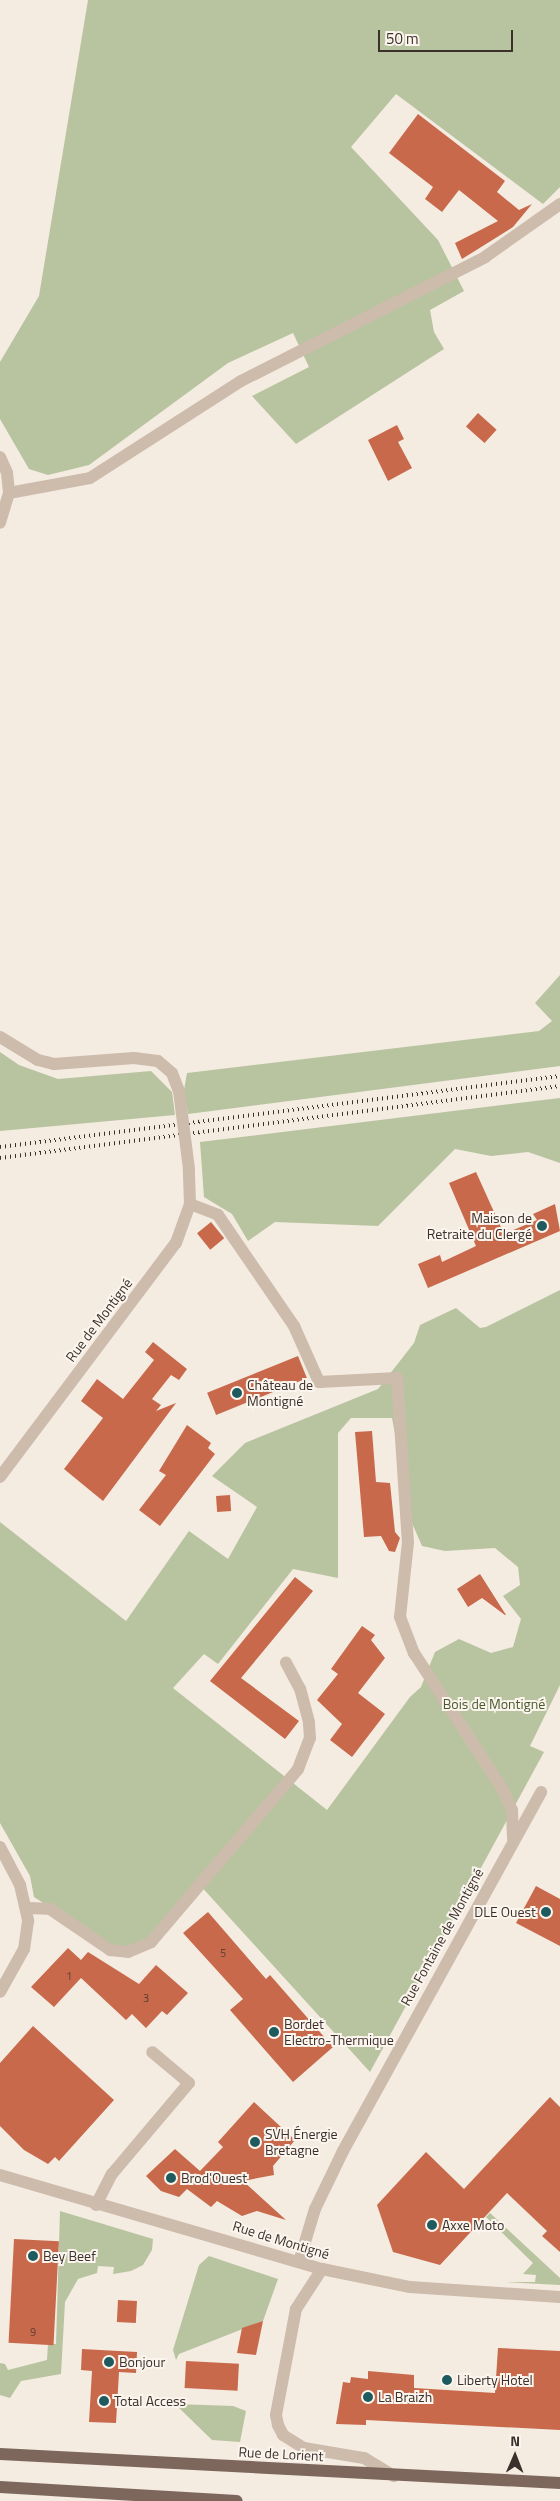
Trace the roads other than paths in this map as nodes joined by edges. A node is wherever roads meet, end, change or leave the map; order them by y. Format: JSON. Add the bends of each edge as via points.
{"nodes":[{"id":1,"x":560,"y":204,"type":"edge"},
{"id":2,"x":0,"y":456,"type":"edge"},
{"id":3,"x":9,"y":492,"type":"junction"},
{"id":4,"x":0,"y":523,"type":"edge"},
{"id":5,"x":0,"y":1037,"type":"edge"},
{"id":6,"x":190,"y":1204,"type":"junction"},
{"id":7,"x":0,"y":1477,"type":"edge"},
{"id":8,"x":286,"y":1663,"type":"dead end"},
{"id":9,"x":541,"y":1792,"type":"dead end"},
{"id":10,"x":513,"y":1838,"type":"junction"},
{"id":11,"x":0,"y":1847,"type":"edge"},
{"id":12,"x":27,"y":1908,"type":"junction"},
{"id":13,"x":0,"y":1992,"type":"edge"},
{"id":14,"x":152,"y":2052,"type":"dead end"},
{"id":15,"x":0,"y":2175,"type":"edge"},
{"id":16,"x":96,"y":2205,"type":"junction"},
{"id":17,"x":299,"y":2262,"type":"junction"},
{"id":18,"x":322,"y":2269,"type":"junction"},
{"id":19,"x":560,"y":2297,"type":"edge"},
{"id":20,"x":0,"y":2454,"type":"edge"},
{"id":21,"x":394,"y":2476,"type":"junction"},
{"id":22,"x":560,"y":2483,"type":"edge"},
{"id":23,"x":0,"y":2487,"type":"edge"},
{"id":24,"x":124,"y":2495,"type":"junction"},
{"id":25,"x":136,"y":2501,"type":"edge"},
{"id":26,"x":237,"y":2501,"type":"edge"}],
"edges":[{"from":1,"to":3,"type":"street","via":[[485,257],[241,381],[90,478]]},
{"from":2,"to":3,"type":"street","via":[[7,473]]},
{"from":3,"to":4,"type":"street"},
{"from":5,"to":6,"type":"street","name":"Rue de Montigné","bridge":true,"via":[[38,1060],[54,1064],[134,1058],[158,1061],[172,1073],[179,1091]]},
{"from":6,"to":7,"type":"street","name":"Rue de Montigné","via":[[176,1243]]},
{"from":6,"to":10,"type":"street","via":[[218,1215],[294,1326],[319,1382],[397,1378],[408,1542],[400,1617],[414,1653],[502,1788],[512,1810]]},
{"from":8,"to":12,"type":"street","via":[[300,1689],[309,1722],[310,1738],[298,1769],[151,1942],[128,1952],[110,1950],[50,1909]]},
{"from":9,"to":10,"type":"street","name":"Rue Fontaine de Montigné"},
{"from":10,"to":17,"type":"street","name":"Rue Fontaine de Montigné","via":[[324,2188]]},
{"from":11,"to":12,"type":"street","via":[[20,1885]]},
{"from":12,"to":13,"type":"street","via":[[24,1948]]},
{"from":14,"to":16,"type":"street","via":[[189,2084],[112,2174]]},
{"from":15,"to":16,"type":"street","name":"Rue de Montigné"},
{"from":16,"to":17,"type":"street","name":"Rue de Montigné"},
{"from":17,"to":18,"type":"street","name":"Rue de Montigné"},
{"from":18,"to":19,"type":"street","name":"Rue de Montigné","via":[[410,2287]]},
{"from":18,"to":21,"type":"street","via":[[296,2309],[276,2415],[282,2435],[304,2448],[364,2458]]},
{"from":20,"to":21,"type":"main road","name":"Rue de Lorient"},
{"from":21,"to":22,"type":"main road","name":"Rue de Lorient"},
{"from":23,"to":24,"type":"main road"},
{"from":24,"to":25,"type":"street"},
{"from":24,"to":26,"type":"main road"}]}
